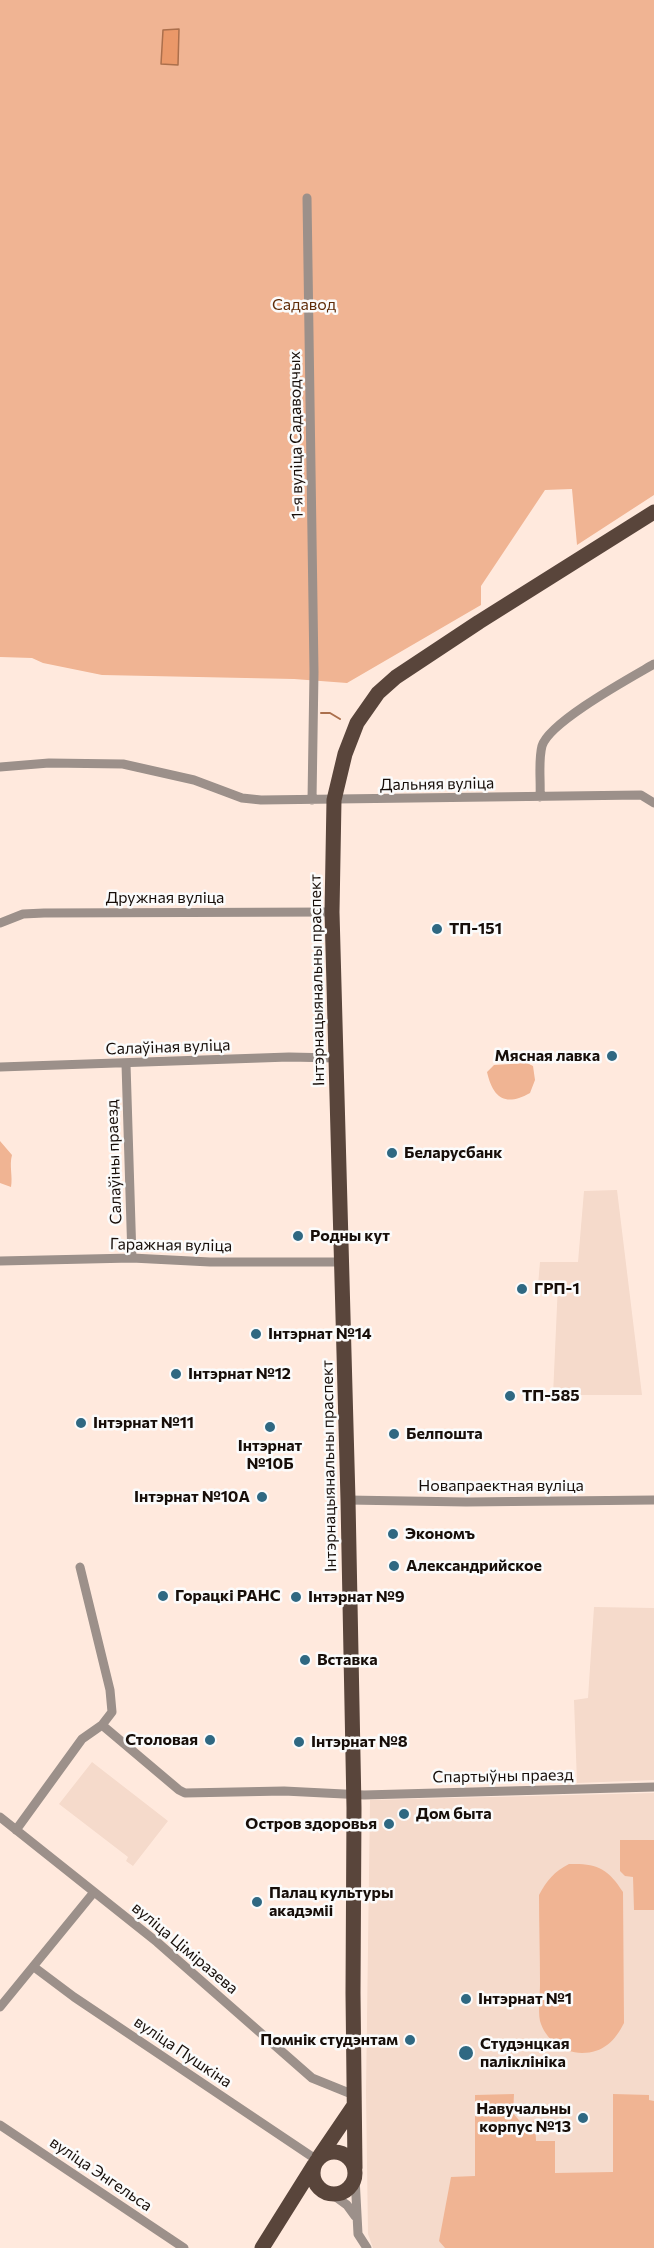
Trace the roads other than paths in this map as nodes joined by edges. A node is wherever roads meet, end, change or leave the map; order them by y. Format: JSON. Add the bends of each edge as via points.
{"nodes":[{"id":1,"x":307,"y":198,"type":"dead end"},
{"id":2,"x":654,"y":512,"type":"edge"},
{"id":3,"x":654,"y":664,"type":"edge"},
{"id":4,"x":0,"y":767,"type":"edge"},
{"id":5,"x":540,"y":797,"type":"junction"},
{"id":6,"x":312,"y":800,"type":"junction"},
{"id":7,"x":334,"y":800,"type":"junction"},
{"id":8,"x":654,"y":803,"type":"edge"},
{"id":9,"x":332,"y":912,"type":"junction"},
{"id":10,"x":0,"y":923,"type":"edge"},
{"id":11,"x":336,"y":1058,"type":"junction"},
{"id":12,"x":126,"y":1064,"type":"junction"},
{"id":13,"x":0,"y":1068,"type":"edge"},
{"id":14,"x":132,"y":1258,"type":"junction"},
{"id":15,"x":0,"y":1261,"type":"edge"},
{"id":16,"x":342,"y":1262,"type":"junction"},
{"id":17,"x":348,"y":1500,"type":"junction"},
{"id":18,"x":654,"y":1500,"type":"edge"},
{"id":19,"x":80,"y":1567,"type":"dead end"},
{"id":20,"x":102,"y":1725,"type":"junction"},
{"id":21,"x":654,"y":1787,"type":"edge"},
{"id":22,"x":353,"y":1795,"type":"junction"},
{"id":23,"x":0,"y":1817,"type":"edge"},
{"id":24,"x":16,"y":1830,"type":"junction"},
{"id":25,"x":94,"y":1892,"type":"junction"},
{"id":26,"x":34,"y":1967,"type":"junction"},
{"id":27,"x":0,"y":2007,"type":"edge"},
{"id":28,"x":353,"y":2101,"type":"junction"},
{"id":29,"x":0,"y":2125,"type":"edge"},
{"id":30,"x":317,"y":2161,"type":"junction"},
{"id":31,"x":355,"y":2173,"type":"junction"},
{"id":32,"x":326,"y":2192,"type":"junction"},
{"id":33,"x":292,"y":2200,"type":"junction"},
{"id":34,"x":356,"y":2218,"type":"junction"},
{"id":35,"x":358,"y":2243,"type":"edge"},
{"id":36,"x":184,"y":2248,"type":"edge"},
{"id":37,"x":261,"y":2248,"type":"edge"},
{"id":38,"x":367,"y":2248,"type":"edge"}],
"edges":[{"from":1,"to":6,"type":"street","name":"1-я вуліца Садаводчых","via":[[314,672]]},
{"from":2,"to":7,"type":"main road","name":"Інтэрнацыянальны праспект","via":[[479,622],[378,693],[357,723]]},
{"from":3,"to":5,"type":"street","via":[[601,694],[546,736],[541,748]]},
{"from":4,"to":6,"type":"street","name":"Дальняя вуліца","via":[[123,764],[194,780],[242,798]]},
{"from":5,"to":7,"type":"street","name":"Дальняя вуліца"},
{"from":5,"to":8,"type":"street","name":"Дальняя вуліца","via":[[641,795]]},
{"from":6,"to":7,"type":"street","name":"Дальняя вуліца"},
{"from":7,"to":9,"type":"main road","name":"Інтэрнацыянальны праспект"},
{"from":9,"to":10,"type":"street","name":"Дружная вуліца","via":[[44,913]]},
{"from":9,"to":11,"type":"main road","name":"Інтэрнацыянальны праспект"},
{"from":11,"to":12,"type":"street","name":"Салаўіная вуліца"},
{"from":11,"to":16,"type":"main road","name":"Інтэрнацыянальны праспект"},
{"from":12,"to":13,"type":"street","name":"Салаўіная вуліца"},
{"from":12,"to":14,"type":"street","name":"Салаўіны праезд"},
{"from":14,"to":15,"type":"street","name":"Гаражная вуліца"},
{"from":14,"to":16,"type":"street","name":"Гаражная вуліца"},
{"from":16,"to":17,"type":"main road","name":"Інтэрнацыянальны праспект"},
{"from":17,"to":18,"type":"street","name":"Новапраектная вуліца"},
{"from":17,"to":22,"type":"main road","name":"Інтэрнацыянальны праспект"},
{"from":19,"to":20,"type":"street","via":[[110,1690],[111,1712]]},
{"from":20,"to":22,"type":"street","name":"Спартыўны праезд","via":[[185,1793],[284,1791]]},
{"from":20,"to":24,"type":"street","via":[[82,1739]]},
{"from":21,"to":22,"type":"street","name":"Спартыўны праезд"},
{"from":22,"to":28,"type":"main road","name":"Інтэрнацыянальны праспект"},
{"from":23,"to":24,"type":"street","name":"вуліца Ціміразева"},
{"from":24,"to":25,"type":"street","name":"вуліца Ціміразева"},
{"from":25,"to":26,"type":"street"},
{"from":25,"to":28,"type":"street","name":"вуліца Ціміразева","via":[[196,1975],[312,2078]]},
{"from":26,"to":27,"type":"street"},
{"from":26,"to":30,"type":"street","name":"вуліца Пушкіна"},
{"from":28,"to":30,"type":"main road"},
{"from":28,"to":31,"type":"main road","name":"Інтэрнацыянальны праспект"},
{"from":29,"to":36,"type":"street","name":"вуліца Энгельса"},
{"from":30,"to":31,"type":"main road","via":[[325,2154],[339,2152],[351,2160]]},
{"from":30,"to":32,"type":"main road","via":[[313,2176]]},
{"from":30,"to":33,"type":"main road"},
{"from":31,"to":32,"type":"main road","via":[[345,2191]]},
{"from":31,"to":34,"type":"street"},
{"from":32,"to":33,"type":"main road","via":[[310,2190]]},
{"from":32,"to":34,"type":"street","via":[[347,2205]]},
{"from":33,"to":37,"type":"main road"},
{"from":34,"to":35,"type":"street"},
{"from":35,"to":38,"type":"street"}]}
